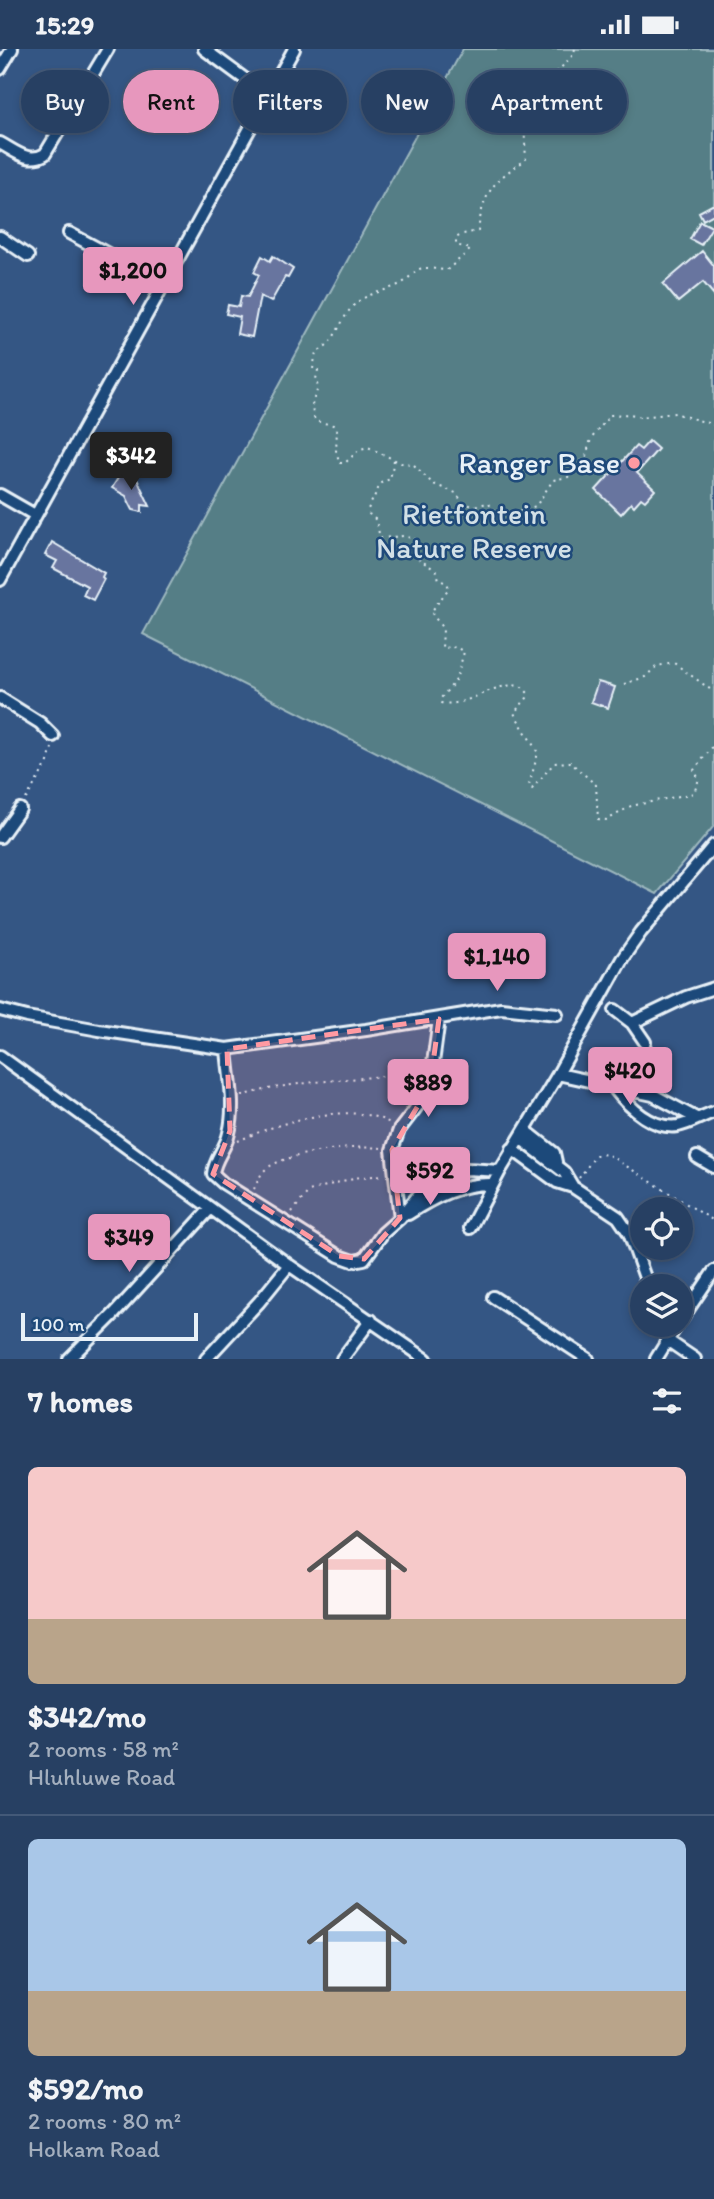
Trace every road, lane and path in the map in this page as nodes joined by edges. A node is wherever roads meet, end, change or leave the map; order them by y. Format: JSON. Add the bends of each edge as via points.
{"nodes":[{"id":1,"x":12,"y":49,"type":"edge"},
{"id":2,"x":107,"y":49,"type":"edge"},
{"id":3,"x":204,"y":49,"type":"edge"},
{"id":4,"x":294,"y":49,"type":"edge"},
{"id":5,"x":575,"y":49,"type":"edge"},
{"id":6,"x":0,"y":69,"type":"edge"},
{"id":7,"x":233,"y":70,"type":"edge"},
{"id":8,"x":282,"y":70,"type":"edge"},
{"id":9,"x":248,"y":133,"type":"edge"},
{"id":10,"x":0,"y":142,"type":"edge"},
{"id":11,"x":69,"y":233,"type":"dead end"},
{"id":12,"x":0,"y":237,"type":"edge"},
{"id":13,"x":28,"y":256,"type":"dead end"},
{"id":14,"x":164,"y":284,"type":"junction"},
{"id":15,"x":714,"y":425,"type":"edge"},
{"id":16,"x":394,"y":459,"type":"junction"},
{"id":17,"x":0,"y":495,"type":"edge"},
{"id":18,"x":35,"y":515,"type":"junction"},
{"id":19,"x":0,"y":580,"type":"edge"},
{"id":20,"x":624,"y":684,"type":"dead end"},
{"id":21,"x":714,"y":692,"type":"edge"},
{"id":22,"x":0,"y":698,"type":"edge"},
{"id":23,"x":52,"y":736,"type":"joint"},
{"id":24,"x":714,"y":745,"type":"edge"},
{"id":25,"x":20,"y":809,"type":"joint"},
{"id":26,"x":0,"y":837,"type":"edge"},
{"id":27,"x":714,"y":845,"type":"edge"},
{"id":28,"x":714,"y":988,"type":"edge"},
{"id":29,"x":0,"y":1010,"type":"edge"},
{"id":30,"x":615,"y":1010,"type":"dead end"},
{"id":31,"x":557,"y":1014,"type":"dead end"},
{"id":32,"x":439,"y":1019,"type":"junction"},
{"id":33,"x":632,"y":1023,"type":"junction"},
{"id":34,"x":645,"y":1042,"type":"dead end"},
{"id":35,"x":226,"y":1049,"type":"junction"},
{"id":36,"x":0,"y":1055,"type":"edge"},
{"id":37,"x":558,"y":1074,"type":"junction"},
{"id":38,"x":431,"y":1078,"type":"junction"},
{"id":39,"x":613,"y":1087,"type":"junction"},
{"id":40,"x":233,"y":1099,"type":"junction"},
{"id":41,"x":714,"y":1112,"type":"edge"},
{"id":42,"x":696,"y":1118,"type":"junction"},
{"id":43,"x":400,"y":1130,"type":"junction"},
{"id":44,"x":522,"y":1134,"type":"junction"},
{"id":45,"x":225,"y":1147,"type":"junction"},
{"id":46,"x":512,"y":1149,"type":"junction"},
{"id":47,"x":392,"y":1150,"type":"junction"},
{"id":48,"x":697,"y":1157,"type":"dead end"},
{"id":49,"x":714,"y":1167,"type":"edge"},
{"id":50,"x":500,"y":1171,"type":"junction"},
{"id":51,"x":394,"y":1174,"type":"junction"},
{"id":52,"x":493,"y":1184,"type":"junction"},
{"id":53,"x":573,"y":1187,"type":"junction"},
{"id":54,"x":249,"y":1198,"type":"junction"},
{"id":55,"x":210,"y":1209,"type":"junction"},
{"id":56,"x":400,"y":1218,"type":"junction"},
{"id":57,"x":714,"y":1221,"type":"edge"},
{"id":58,"x":285,"y":1222,"type":"junction"},
{"id":59,"x":470,"y":1229,"type":"dead end"},
{"id":60,"x":289,"y":1265,"type":"junction"},
{"id":61,"x":714,"y":1271,"type":"edge"},
{"id":62,"x":643,"y":1274,"type":"edge"},
{"id":63,"x":493,"y":1297,"type":"dead end"},
{"id":64,"x":693,"y":1302,"type":"edge"},
{"id":65,"x":371,"y":1320,"type":"junction"},
{"id":66,"x":666,"y":1337,"type":"edge"},
{"id":67,"x":669,"y":1337,"type":"edge"},
{"id":68,"x":667,"y":1340,"type":"junction"},
{"id":69,"x":69,"y":1359,"type":"edge"},
{"id":70,"x":206,"y":1359,"type":"edge"},
{"id":71,"x":342,"y":1359,"type":"edge"},
{"id":72,"x":426,"y":1359,"type":"edge"},
{"id":73,"x":588,"y":1359,"type":"edge"},
{"id":74,"x":656,"y":1359,"type":"edge"},
{"id":75,"x":695,"y":1359,"type":"edge"}],
"edges":[{"from":1,"to":6,"type":"street"},
{"from":2,"to":10,"type":"street","via":[[45,154],[27,158]]},
{"from":3,"to":7,"type":"street"},
{"from":4,"to":8,"type":"street"},
{"from":5,"to":16,"type":"path","via":[[557,72],[545,101],[524,124],[526,160],[491,187],[482,205],[478,231],[456,238],[456,245],[471,249],[447,270],[425,268],[365,297],[352,307],[334,338],[316,352],[313,369],[318,370],[318,388],[311,407],[315,421],[337,428],[340,463],[368,447]]},
{"from":9,"to":14,"type":"street"},
{"from":11,"to":14,"type":"street"},
{"from":12,"to":13,"type":"street"},
{"from":14,"to":18,"type":"street"},
{"from":15,"to":16,"type":"path","via":[[675,413],[610,415],[568,477],[552,480],[536,506],[508,515],[498,514],[488,503],[463,503],[456,493],[433,484],[413,464]]},
{"from":16,"to":24,"type":"path","via":[[390,479],[381,483],[368,509],[380,538],[404,535],[415,539],[417,558],[437,571],[439,580],[449,588],[431,612],[443,629],[442,648],[457,647],[464,652],[456,680],[441,703],[460,703],[498,688],[521,686],[527,698],[513,713],[538,753],[529,785],[532,789],[554,763],[570,762],[596,785],[598,818],[607,820],[631,806],[694,793],[699,779],[694,770]]},
{"from":17,"to":18,"type":"street"},
{"from":18,"to":19,"type":"street"},
{"from":20,"to":21,"type":"path","via":[[645,677],[657,666],[674,663]]},
{"from":22,"to":23,"type":"street"},
{"from":23,"to":25,"type":"path","via":[[48,762]]},
{"from":25,"to":26,"type":"street"},
{"from":27,"to":37,"type":"street","via":[[622,959]]},
{"from":28,"to":33,"type":"street"},
{"from":29,"to":35,"type":"street"},
{"from":30,"to":33,"type":"street"},
{"from":31,"to":32,"type":"street","via":[[501,1008]]},
{"from":32,"to":35,"type":"street"},
{"from":32,"to":38,"type":"street"},
{"from":33,"to":34,"type":"street"},
{"from":35,"to":40,"type":"street"},
{"from":36,"to":55,"type":"street"},
{"from":37,"to":39,"type":"street"},
{"from":37,"to":44,"type":"street"},
{"from":38,"to":40,"type":"path","via":[[409,1073],[309,1082],[265,1088]]},
{"from":38,"to":43,"type":"street","via":[[425,1096]]},
{"from":39,"to":42,"type":"street","via":[[653,1095]]},
{"from":39,"to":42,"type":"street","via":[[630,1108],[662,1125],[677,1126]]},
{"from":40,"to":45,"type":"street"},
{"from":41,"to":42,"type":"street"},
{"from":43,"to":45,"type":"path","via":[[388,1121],[359,1114],[306,1118],[268,1127]]},
{"from":43,"to":47,"type":"street"},
{"from":44,"to":46,"type":"street"},
{"from":44,"to":53,"type":"street","via":[[554,1153],[556,1165]]},
{"from":45,"to":54,"type":"street","via":[[213,1174]]},
{"from":46,"to":50,"type":"street"},
{"from":46,"to":53,"type":"street","via":[[557,1182]]},
{"from":47,"to":51,"type":"street"},
{"from":47,"to":54,"type":"path","via":[[332,1149],[285,1160],[266,1169]]},
{"from":48,"to":49,"type":"street"},
{"from":50,"to":52,"type":"street"},
{"from":50,"to":56,"type":"street","via":[[467,1169],[443,1176]]},
{"from":51,"to":56,"type":"street"},
{"from":51,"to":58,"type":"path","via":[[353,1178],[309,1191]]},
{"from":52,"to":56,"type":"street","via":[[465,1186]]},
{"from":52,"to":59,"type":"street"},
{"from":53,"to":57,"type":"path","via":[[596,1155],[607,1154]]},
{"from":53,"to":62,"type":"street","via":[[624,1224]]},
{"from":54,"to":58,"type":"street"},
{"from":55,"to":60,"type":"street"},
{"from":55,"to":69,"type":"street"},
{"from":56,"to":58,"type":"street","via":[[359,1261],[339,1256]]},
{"from":60,"to":65,"type":"street"},
{"from":60,"to":70,"type":"street"},
{"from":61,"to":64,"type":"street"},
{"from":63,"to":73,"type":"street"},
{"from":65,"to":71,"type":"street"},
{"from":65,"to":72,"type":"street"},
{"from":66,"to":68,"type":"street"},
{"from":67,"to":68,"type":"street"},
{"from":68,"to":74,"type":"street"},
{"from":68,"to":75,"type":"street"}]}
